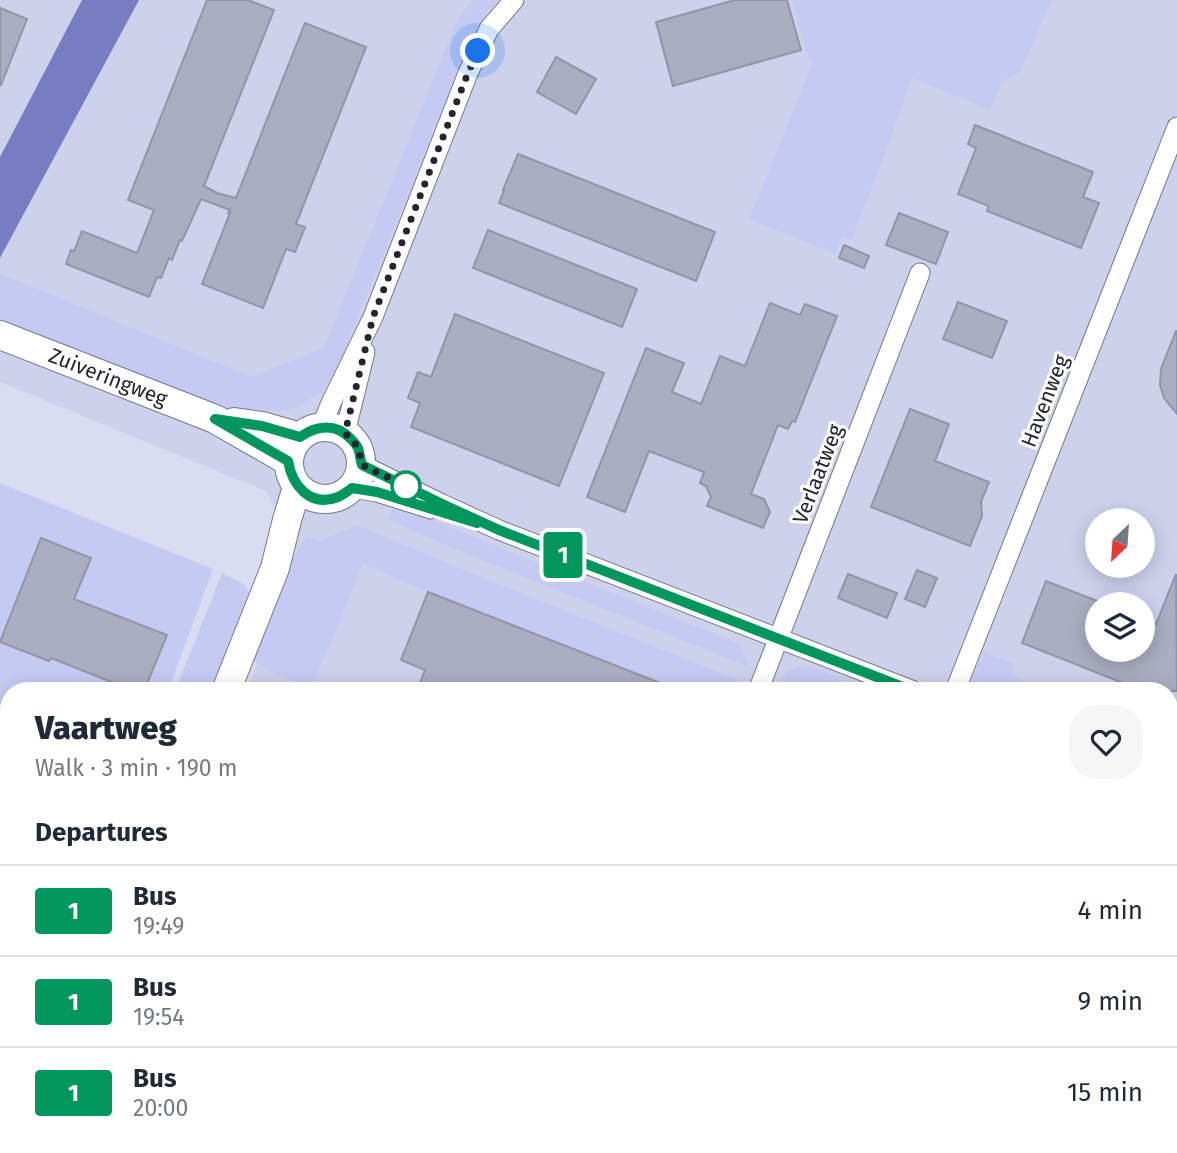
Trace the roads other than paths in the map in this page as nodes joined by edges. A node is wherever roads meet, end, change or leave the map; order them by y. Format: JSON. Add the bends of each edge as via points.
{"nodes":[{"id":1,"x":514,"y":0,"type":"edge"},
{"id":2,"x":1177,"y":127,"type":"edge"},
{"id":3,"x":920,"y":273,"type":"dead end"},
{"id":4,"x":0,"y":335,"type":"edge"},
{"id":5,"x":312,"y":457,"type":"junction"},
{"id":6,"x":357,"y":476,"type":"junction"},
{"id":7,"x":779,"y":638,"type":"junction"},
{"id":8,"x":230,"y":682,"type":"edge"},
{"id":9,"x":762,"y":682,"type":"edge"},
{"id":10,"x":891,"y":682,"type":"edge"},
{"id":11,"x":959,"y":682,"type":"edge"}],
"edges":[{"from":1,"to":5,"type":"street","via":[[489,29],[468,73],[373,317]]},
{"from":2,"to":11,"type":"street","name":"Havenweg"},
{"from":3,"to":7,"type":"street","name":"Verlaatweg"},
{"from":4,"to":5,"type":"street","name":"Zuiveringweg","via":[[215,419],[262,426]]},
{"from":5,"to":6,"type":"street","via":[[338,497]]},
{"from":5,"to":6,"type":"street","via":[[358,447]]},
{"from":5,"to":8,"type":"street"},
{"from":6,"to":7,"type":"street","via":[[377,492],[499,530]]},
{"from":7,"to":9,"type":"street","name":"Verlaatweg"},
{"from":7,"to":10,"type":"street"}]}
